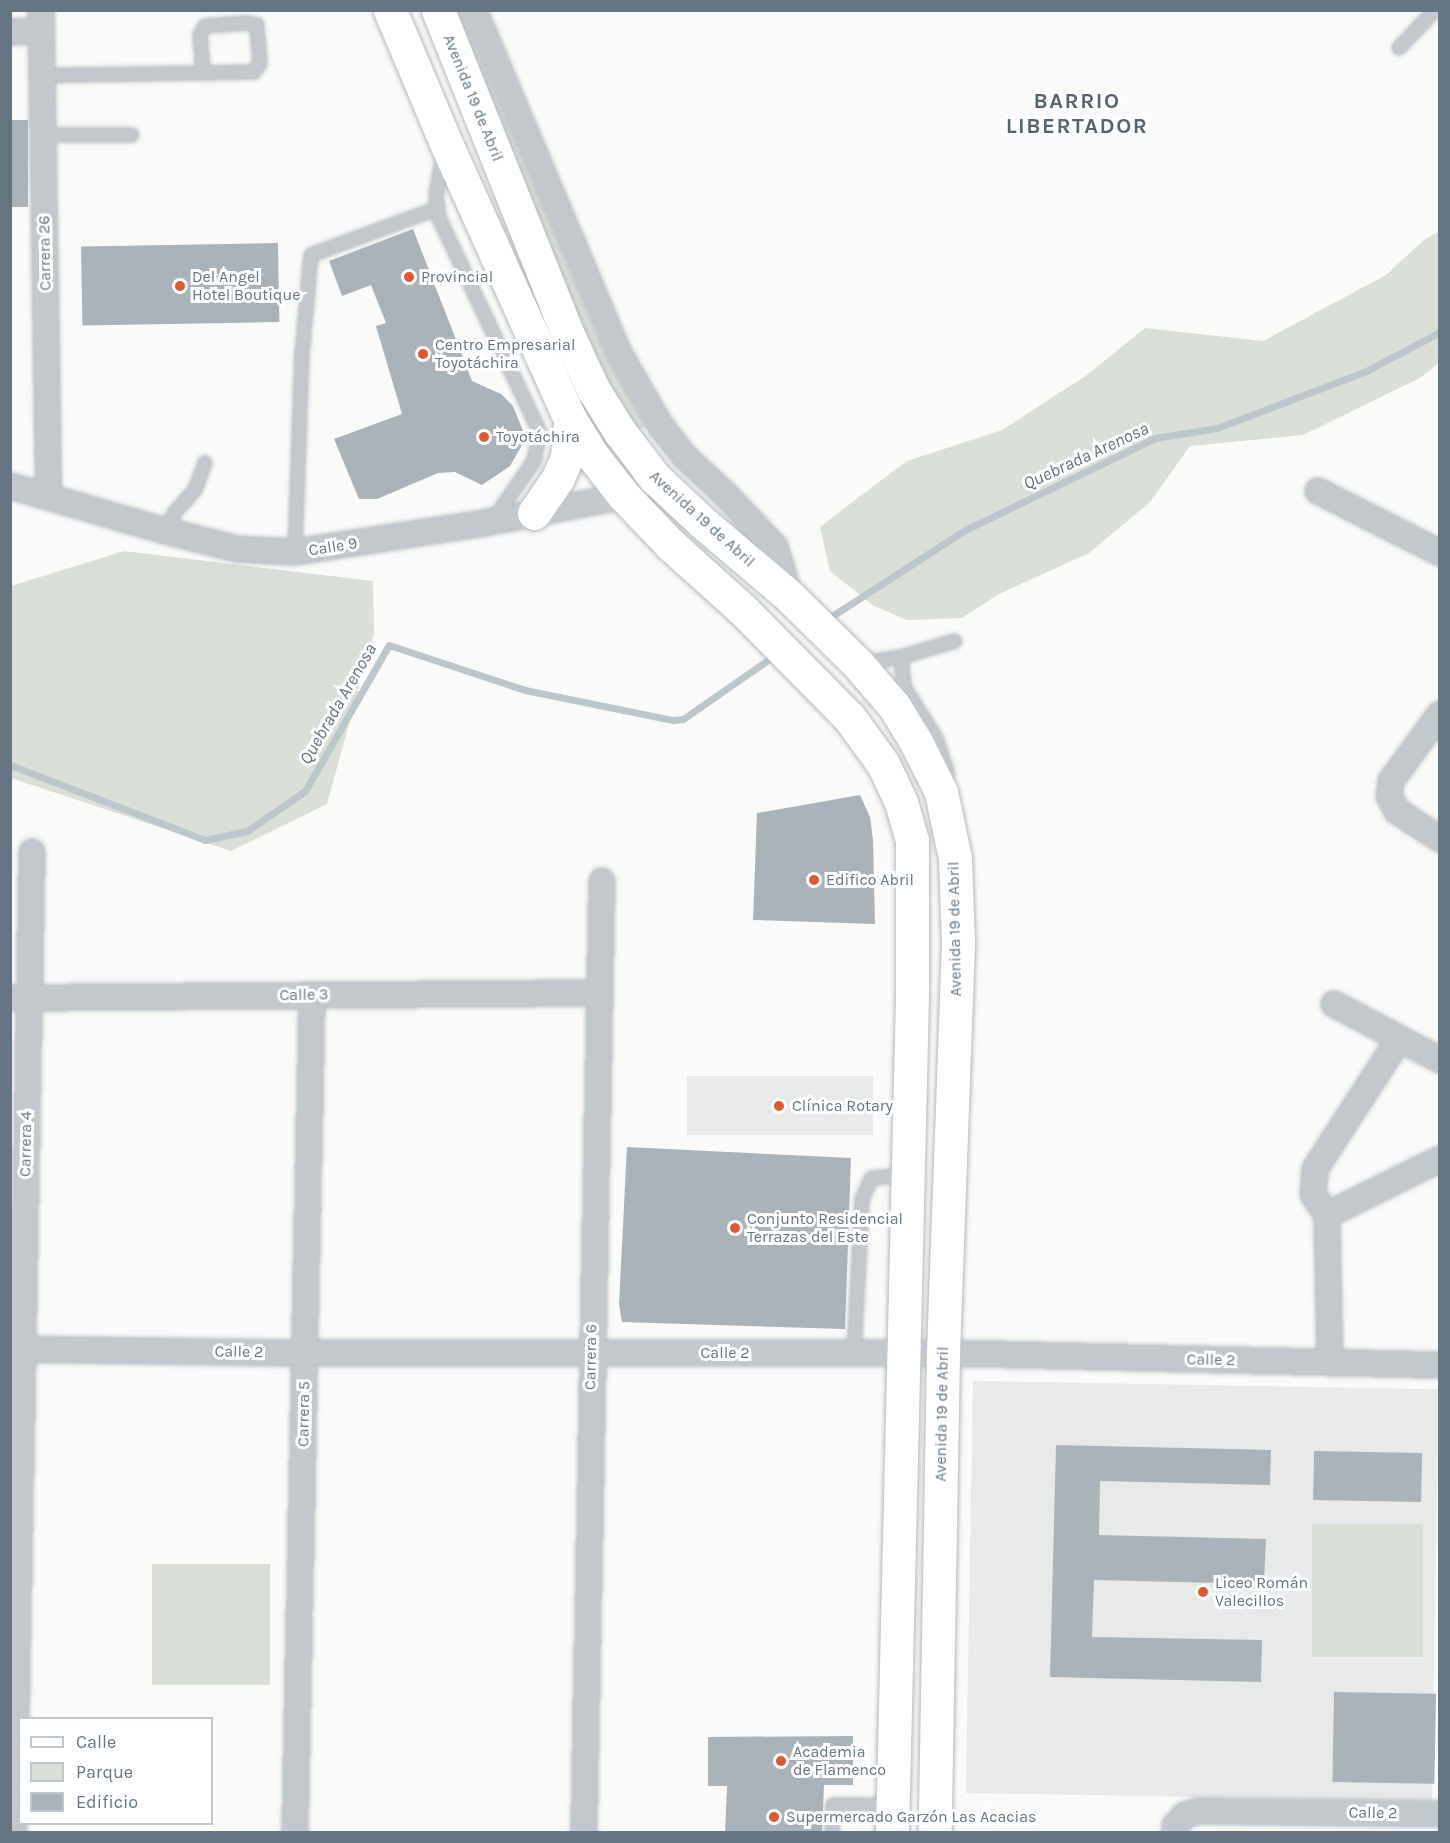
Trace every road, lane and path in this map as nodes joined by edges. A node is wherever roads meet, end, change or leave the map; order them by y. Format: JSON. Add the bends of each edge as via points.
{"nodes":[{"id":1,"x":390,"y":10,"type":"edge"},
{"id":2,"x":438,"y":10,"type":"edge"},
{"id":3,"x":474,"y":10,"type":"edge"},
{"id":4,"x":1435,"y":10,"type":"edge"},
{"id":5,"x":41,"y":21,"type":"edge"},
{"id":6,"x":10,"y":32,"type":"edge"},
{"id":7,"x":1399,"y":48,"type":"dead end"},
{"id":8,"x":203,"y":73,"type":"junction"},
{"id":9,"x":41,"y":76,"type":"junction"},
{"id":10,"x":43,"y":135,"type":"junction"},
{"id":11,"x":132,"y":135,"type":"dead end"},
{"id":12,"x":445,"y":141,"type":"junction"},
{"id":13,"x":438,"y":208,"type":"junction"},
{"id":14,"x":570,"y":419,"type":"junction"},
{"id":15,"x":205,"y":463,"type":"dead end"},
{"id":16,"x":655,"y":478,"type":"junction"},
{"id":17,"x":10,"y":486,"type":"edge"},
{"id":18,"x":1318,"y":491,"type":"dead end"},
{"id":19,"x":50,"y":496,"type":"junction"},
{"id":20,"x":624,"y":496,"type":"junction"},
{"id":21,"x":534,"y":513,"type":"junction"},
{"id":22,"x":491,"y":522,"type":"junction"},
{"id":23,"x":166,"y":531,"type":"junction"},
{"id":24,"x":295,"y":552,"type":"junction"},
{"id":25,"x":1440,"y":553,"type":"edge"},
{"id":26,"x":789,"y":597,"type":"junction"},
{"id":27,"x":955,"y":641,"type":"dead end"},
{"id":28,"x":901,"y":657,"type":"junction"},
{"id":29,"x":858,"y":664,"type":"junction"},
{"id":30,"x":1440,"y":714,"type":"edge"},
{"id":31,"x":946,"y":817,"type":"junction"},
{"id":32,"x":1440,"y":839,"type":"edge"},
{"id":33,"x":32,"y":852,"type":"dead end"},
{"id":34,"x":602,"y":881,"type":"dead end"},
{"id":35,"x":598,"y":993,"type":"junction"},
{"id":36,"x":312,"y":995,"type":"junction"},
{"id":37,"x":20,"y":998,"type":"edge"},
{"id":38,"x":1334,"y":1004,"type":"dead end"},
{"id":39,"x":1399,"y":1039,"type":"junction"},
{"id":40,"x":1440,"y":1060,"type":"edge"},
{"id":41,"x":1440,"y":1159,"type":"edge"},
{"id":42,"x":907,"y":1175,"type":"junction"},
{"id":43,"x":1327,"y":1215,"type":"junction"},
{"id":44,"x":16,"y":1349,"type":"edge"},
{"id":45,"x":306,"y":1353,"type":"junction"},
{"id":46,"x":591,"y":1353,"type":"junction"},
{"id":47,"x":943,"y":1353,"type":"junction"},
{"id":48,"x":854,"y":1354,"type":"junction"},
{"id":49,"x":904,"y":1354,"type":"junction"},
{"id":50,"x":1330,"y":1363,"type":"junction"},
{"id":51,"x":1440,"y":1365,"type":"edge"},
{"id":52,"x":1440,"y":1814,"type":"edge"},
{"id":53,"x":892,"y":1819,"type":"edge"},
{"id":54,"x":14,"y":1833,"type":"edge"},
{"id":55,"x":295,"y":1833,"type":"edge"},
{"id":56,"x":584,"y":1833,"type":"edge"},
{"id":57,"x":832,"y":1833,"type":"edge"},
{"id":58,"x":935,"y":1833,"type":"edge"},
{"id":59,"x":1175,"y":1833,"type":"edge"}],
"edges":[{"from":1,"to":12,"type":"main road"},
{"from":2,"to":16,"type":"main road","name":"Avenida 19 de Abril","via":[[593,389]]},
{"from":3,"to":26,"type":"street","via":[[619,353],[660,425],[684,456],[775,547]]},
{"from":4,"to":7,"type":"lane"},
{"from":5,"to":6,"type":"street"},
{"from":5,"to":9,"type":"street","name":"Carrera 26"},
{"from":8,"to":8,"type":"lane","via":[[258,69],[257,25],[205,26],[200,35]]},
{"from":8,"to":9,"type":"lane"},
{"from":9,"to":10,"type":"street","name":"Carrera 26"},
{"from":10,"to":11,"type":"lane"},
{"from":10,"to":19,"type":"street","name":"Carrera 26"},
{"from":12,"to":13,"type":"lane","via":[[436,196]]},
{"from":12,"to":14,"type":"main road"},
{"from":13,"to":22,"type":"lane","via":[[439,218],[540,433],[534,460]]},
{"from":13,"to":24,"type":"lane","via":[[310,255]]},
{"from":14,"to":20,"type":"main road","via":[[592,456]]},
{"from":14,"to":21,"type":"main road","via":[[567,458]]},
{"from":15,"to":23,"type":"lane","via":[[195,490],[175,512]]},
{"from":16,"to":20,"type":"street","name":"Calle 9"},
{"from":16,"to":26,"type":"main road","name":"Avenida 19 de Abril"},
{"from":17,"to":19,"type":"street","name":"Calle 9"},
{"from":18,"to":25,"type":"street"},
{"from":19,"to":23,"type":"street","name":"Calle 9"},
{"from":20,"to":21,"type":"street","name":"Calle 9"},
{"from":20,"to":42,"type":"main road","via":[[810,674],[849,717],[883,764],[901,802],[912,840]]},
{"from":21,"to":22,"type":"street","name":"Calle 9"},
{"from":22,"to":24,"type":"street","name":"Calle 9"},
{"from":23,"to":24,"type":"street","name":"Calle 9","via":[[237,549]]},
{"from":26,"to":29,"type":"main road","name":"Avenida 19 de Abril"},
{"from":27,"to":28,"type":"lane"},
{"from":28,"to":29,"type":"lane"},
{"from":28,"to":31,"type":"lane","via":[[904,687],[936,738],[956,799]]},
{"from":29,"to":31,"type":"main road","name":"Avenida 19 de Abril","via":[[894,706],[916,742],[941,792]]},
{"from":30,"to":32,"type":"street","via":[[1392,781],[1389,796],[1397,812]]},
{"from":31,"to":47,"type":"main road","name":"Avenida 19 de Abril","via":[[955,858],[958,943]]},
{"from":33,"to":37,"type":"street","name":"Carrera 4"},
{"from":34,"to":35,"type":"street","name":"Carrera 6"},
{"from":35,"to":36,"type":"street","name":"Calle 3"},
{"from":35,"to":46,"type":"street","name":"Carrera 6"},
{"from":36,"to":37,"type":"street","name":"Calle 3"},
{"from":36,"to":45,"type":"street","name":"Carrera 5"},
{"from":37,"to":44,"type":"street","name":"Carrera 4"},
{"from":38,"to":39,"type":"street"},
{"from":39,"to":40,"type":"street"},
{"from":39,"to":43,"type":"street","via":[[1315,1169],[1313,1194]]},
{"from":41,"to":43,"type":"street"},
{"from":42,"to":48,"type":"lane","via":[[872,1178],[862,1199]]},
{"from":42,"to":49,"type":"main road"},
{"from":43,"to":50,"type":"street"},
{"from":44,"to":45,"type":"street","name":"Calle 2"},
{"from":44,"to":54,"type":"street","name":"Carrera 4"},
{"from":45,"to":46,"type":"street","name":"Calle 2"},
{"from":45,"to":55,"type":"street","name":"Carrera 5"},
{"from":46,"to":48,"type":"street","name":"Calle 2"},
{"from":46,"to":56,"type":"street","name":"Carrera 6"},
{"from":47,"to":49,"type":"street","name":"Calle 2"},
{"from":47,"to":50,"type":"street","name":"Calle 2"},
{"from":47,"to":58,"type":"main road","name":"Avenida 19 de Abril"},
{"from":48,"to":49,"type":"street","name":"Calle 2"},
{"from":49,"to":53,"type":"main road"},
{"from":50,"to":51,"type":"street","name":"Calle 2"},
{"from":52,"to":59,"type":"street","name":"Calle 2","via":[[1199,1811],[1185,1815],[1175,1826]]},
{"from":53,"to":57,"type":"lane","via":[[833,1805]]}]}
